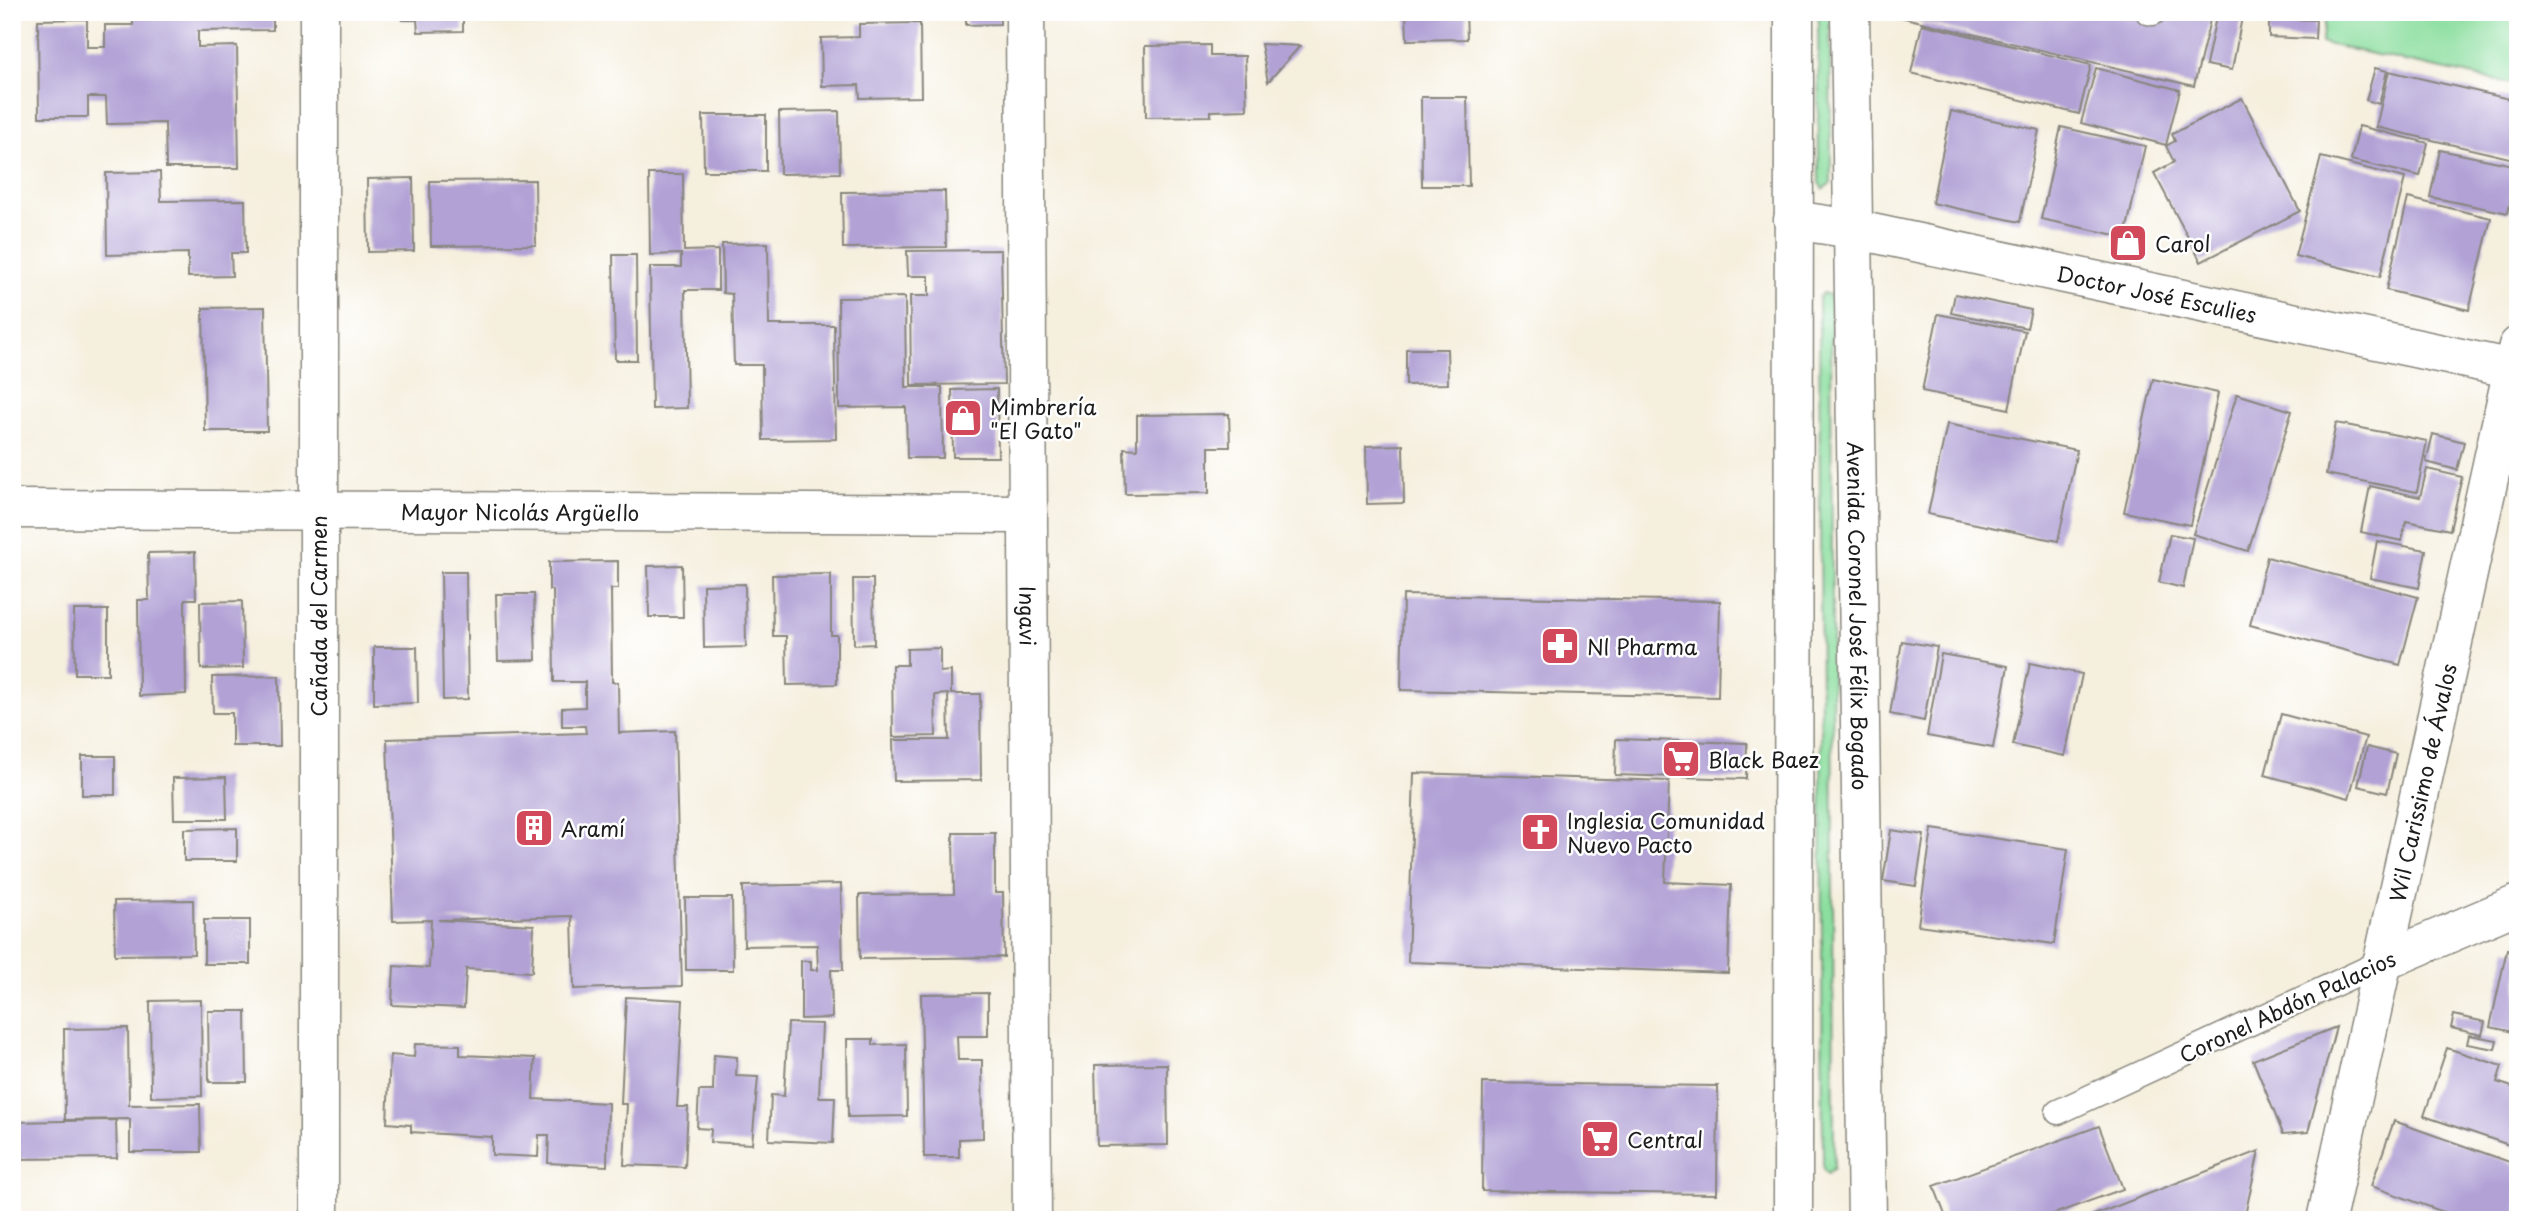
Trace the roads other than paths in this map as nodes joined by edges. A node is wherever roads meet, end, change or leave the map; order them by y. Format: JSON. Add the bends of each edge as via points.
{"nodes":[{"id":1,"x":319,"y":12,"type":"edge"},
{"id":2,"x":1025,"y":12,"type":"edge"},
{"id":3,"x":1794,"y":12,"type":"edge"},
{"id":4,"x":1850,"y":12,"type":"edge"},
{"id":5,"x":1793,"y":220,"type":"junction"},
{"id":6,"x":1853,"y":229,"type":"junction"},
{"id":7,"x":2516,"y":362,"type":"edge"},
{"id":8,"x":12,"y":509,"type":"edge"},
{"id":9,"x":318,"y":510,"type":"junction"},
{"id":10,"x":1028,"y":514,"type":"junction"},
{"id":11,"x":2518,"y":904,"type":"edge"},
{"id":12,"x":2382,"y":962,"type":"junction"},
{"id":13,"x":2058,"y":1112,"type":"dead end"},
{"id":14,"x":318,"y":1220,"type":"edge"},
{"id":15,"x":1032,"y":1220,"type":"edge"},
{"id":16,"x":1793,"y":1220,"type":"edge"},
{"id":17,"x":1867,"y":1220,"type":"edge"},
{"id":18,"x":2326,"y":1220,"type":"edge"}],
"edges":[{"from":1,"to":9,"type":"street","name":"Cañada del Carmen"},
{"from":2,"to":10,"type":"street","name":"Ingavi"},
{"from":3,"to":5,"type":"street"},
{"from":4,"to":6,"type":"street","name":"Avenida Coronel José Félix Bogado"},
{"from":5,"to":6,"type":"street","name":"Doctor José Esculies"},
{"from":5,"to":16,"type":"street"},
{"from":6,"to":7,"type":"street","name":"Doctor José Esculies"},
{"from":6,"to":17,"type":"street","name":"Avenida Coronel José Félix Bogado"},
{"from":7,"to":12,"type":"street","name":"Wil Carissimo de Ávalos"},
{"from":8,"to":9,"type":"street","name":"Mayor Nicolás Argüello"},
{"from":9,"to":10,"type":"street","name":"Mayor Nicolás Argüello"},
{"from":9,"to":14,"type":"street","name":"Cañada del Carmen"},
{"from":10,"to":15,"type":"street","name":"Ingavi"},
{"from":11,"to":12,"type":"street","name":"Coronel Abdón Palacios"},
{"from":12,"to":13,"type":"lane","name":"Coronel Abdón Palacios"},
{"from":12,"to":18,"type":"street","name":"Wil Carissimo de Ávalos"}]}
